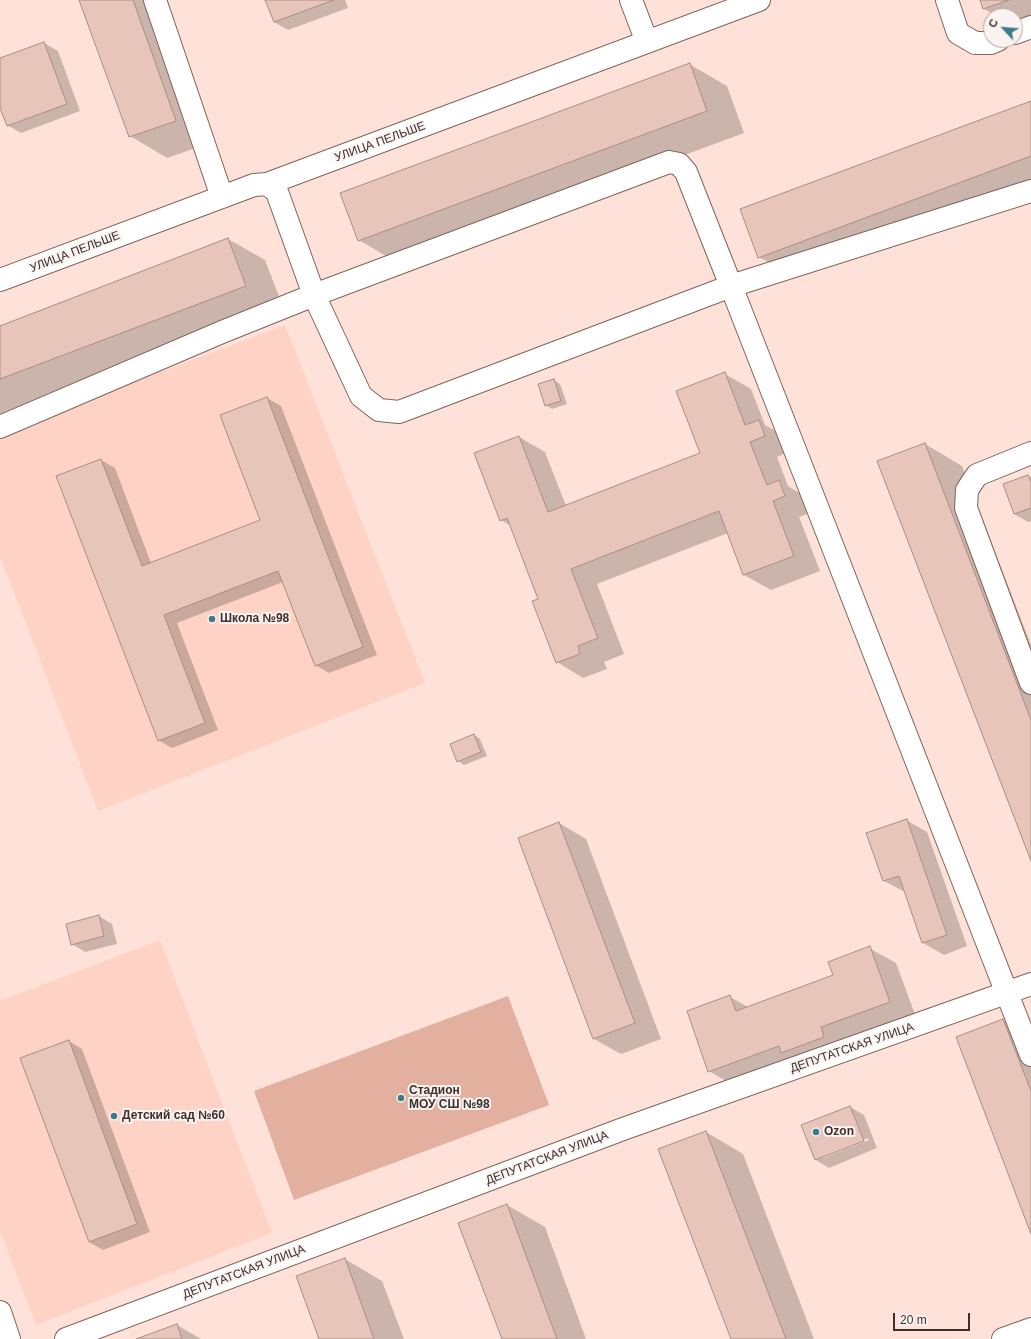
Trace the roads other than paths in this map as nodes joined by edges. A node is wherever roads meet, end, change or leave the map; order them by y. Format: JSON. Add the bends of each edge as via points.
{"nodes":[{"id":1,"x":155,"y":0,"type":"edge"},
{"id":2,"x":631,"y":0,"type":"edge"},
{"id":3,"x":758,"y":0,"type":"edge"},
{"id":4,"x":947,"y":0,"type":"edge"},
{"id":5,"x":647,"y":42,"type":"junction"},
{"id":6,"x":983,"y":43,"type":"edge"},
{"id":7,"x":267,"y":184,"type":"junction"},
{"id":8,"x":1031,"y":191,"type":"edge"},
{"id":9,"x":222,"y":197,"type":"junction"},
{"id":10,"x":0,"y":280,"type":"edge"},
{"id":11,"x":731,"y":286,"type":"junction"},
{"id":12,"x":314,"y":295,"type":"junction"},
{"id":13,"x":0,"y":427,"type":"edge"},
{"id":14,"x":1031,"y":454,"type":"edge"},
{"id":15,"x":1031,"y":683,"type":"edge"},
{"id":16,"x":1031,"y":984,"type":"edge"},
{"id":17,"x":1006,"y":994,"type":"junction"},
{"id":18,"x":1031,"y":1055,"type":"edge"},
{"id":19,"x":0,"y":1312,"type":"edge"},
{"id":20,"x":1031,"y":1329,"type":"edge"},
{"id":21,"x":9,"y":1339,"type":"edge"},
{"id":22,"x":66,"y":1339,"type":"edge"},
{"id":23,"x":1003,"y":1339,"type":"edge"}],
"edges":[{"from":1,"to":9,"type":"street"},
{"from":2,"to":5,"type":"street"},
{"from":3,"to":5,"type":"street","name":"УЛИЦА ПЕЛЬШЕ"},
{"from":4,"to":6,"type":"street","via":[[958,33],[975,43]]},
{"from":5,"to":7,"type":"street","name":"УЛИЦА ПЕЛЬШЕ"},
{"from":7,"to":9,"type":"street","name":"УЛИЦА ПЕЛЬШЕ","via":[[254,185]]},
{"from":7,"to":12,"type":"street","via":[[277,192]]},
{"from":8,"to":11,"type":"street"},
{"from":9,"to":10,"type":"street","name":"УЛИЦА ПЕЛЬШЕ"},
{"from":11,"to":12,"type":"street","via":[[399,412],[379,410],[361,396]]},
{"from":11,"to":12,"type":"street","via":[[686,172],[679,164],[669,162]]},
{"from":11,"to":17,"type":"street"},
{"from":12,"to":13,"type":"street"},
{"from":14,"to":15,"type":"street","via":[[977,475],[967,490],[966,508]]},
{"from":16,"to":17,"type":"street","name":"ДЕПУТАТСКАЯ УЛИЦА"},
{"from":17,"to":18,"type":"street"},
{"from":17,"to":22,"type":"street","name":"ДЕПУТАТСКАЯ УЛИЦА","via":[[623,1129]]},
{"from":19,"to":21,"type":"street"},
{"from":20,"to":23,"type":"street"}]}
